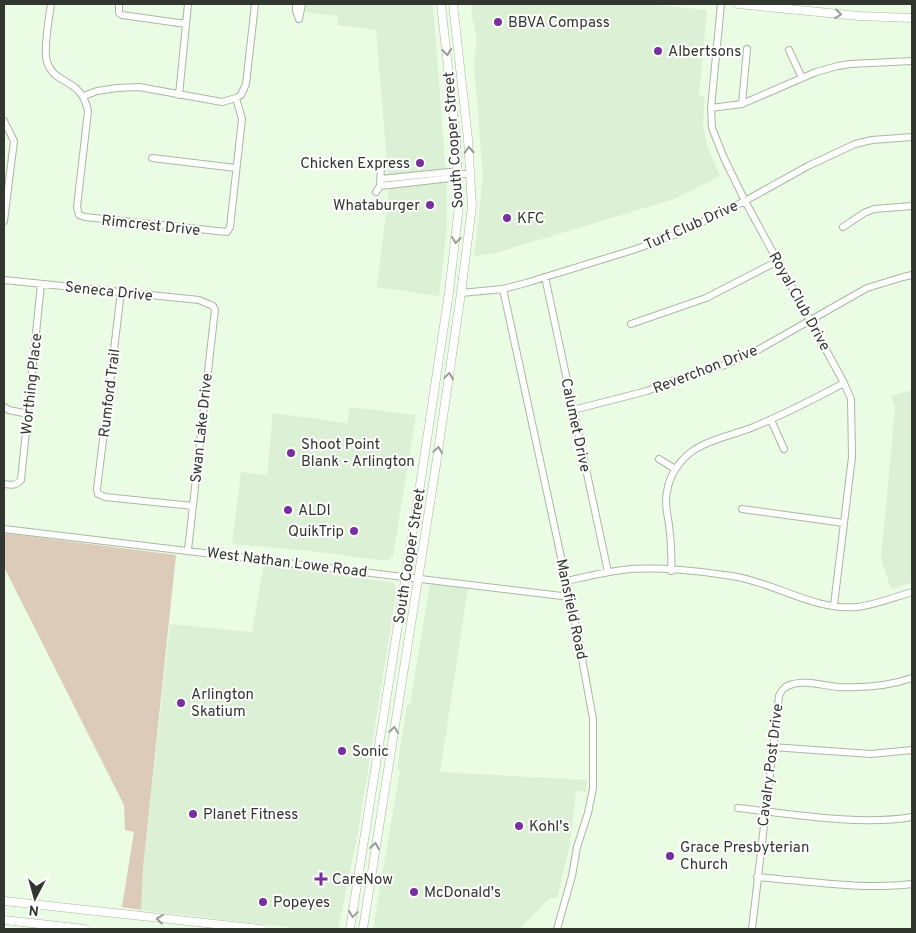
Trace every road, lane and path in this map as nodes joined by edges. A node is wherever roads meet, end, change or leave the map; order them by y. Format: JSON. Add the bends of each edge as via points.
{"nodes":[{"id":1,"x":51,"y":4,"type":"edge"},
{"id":2,"x":118,"y":4,"type":"edge"},
{"id":3,"x":188,"y":4,"type":"edge"},
{"id":4,"x":255,"y":4,"type":"edge"},
{"id":5,"x":296,"y":4,"type":"edge"},
{"id":6,"x":302,"y":4,"type":"edge"},
{"id":7,"x":441,"y":4,"type":"edge"},
{"id":8,"x":721,"y":4,"type":"edge"},
{"id":9,"x":738,"y":4,"type":"edge"},
{"id":10,"x":454,"y":5,"type":"edge"},
{"id":11,"x":912,"y":18,"type":"edge"},
{"id":12,"x":186,"y":24,"type":"junction"},
{"id":13,"x":747,"y":49,"type":"dead end"},
{"id":14,"x":789,"y":50,"type":"dead end"},
{"id":15,"x":912,"y":61,"type":"edge"},
{"id":16,"x":802,"y":78,"type":"junction"},
{"id":17,"x":179,"y":95,"type":"junction"},
{"id":18,"x":84,"y":96,"type":"junction"},
{"id":19,"x":236,"y":98,"type":"junction"},
{"id":20,"x":742,"y":104,"type":"junction"},
{"id":21,"x":711,"y":108,"type":"junction"},
{"id":22,"x":4,"y":121,"type":"edge"},
{"id":23,"x":912,"y":137,"type":"edge"},
{"id":24,"x":152,"y":158,"type":"dead end"},
{"id":25,"x":380,"y":164,"type":"dead end"},
{"id":26,"x":236,"y":168,"type":"junction"},
{"id":27,"x":458,"y":174,"type":"junction"},
{"id":28,"x":470,"y":174,"type":"junction"},
{"id":29,"x":745,"y":201,"type":"junction"},
{"id":30,"x":912,"y":206,"type":"edge"},
{"id":31,"x":4,"y":216,"type":"edge"},
{"id":32,"x":843,"y":227,"type":"dead end"},
{"id":33,"x":778,"y":261,"type":"junction"},
{"id":34,"x":912,"y":276,"type":"edge"},
{"id":35,"x":545,"y":277,"type":"junction"},
{"id":36,"x":4,"y":280,"type":"edge"},
{"id":37,"x":41,"y":284,"type":"junction"},
{"id":38,"x":503,"y":289,"type":"junction"},
{"id":39,"x":121,"y":292,"type":"junction"},
{"id":40,"x":461,"y":293,"type":"junction"},
{"id":41,"x":213,"y":306,"type":"joint"},
{"id":42,"x":811,"y":321,"type":"junction"},
{"id":43,"x":631,"y":324,"type":"dead end"},
{"id":44,"x":844,"y":383,"type":"junction"},
{"id":45,"x":4,"y":406,"type":"edge"},
{"id":46,"x":573,"y":410,"type":"junction"},
{"id":47,"x":28,"y":414,"type":"junction"},
{"id":48,"x":771,"y":420,"type":"junction"},
{"id":49,"x":430,"y":423,"type":"junction"},
{"id":50,"x":442,"y":424,"type":"junction"},
{"id":51,"x":784,"y":449,"type":"dead end"},
{"id":52,"x":659,"y":459,"type":"dead end"},
{"id":53,"x":676,"y":469,"type":"junction"},
{"id":54,"x":4,"y":484,"type":"edge"},
{"id":55,"x":193,"y":506,"type":"junction"},
{"id":56,"x":742,"y":509,"type":"dead end"},
{"id":57,"x":844,"y":522,"type":"junction"},
{"id":58,"x":4,"y":529,"type":"edge"},
{"id":59,"x":188,"y":550,"type":"junction"},
{"id":60,"x":671,"y":570,"type":"junction"},
{"id":61,"x":608,"y":572,"type":"junction"},
{"id":62,"x":405,"y":577,"type":"junction"},
{"id":63,"x":417,"y":578,"type":"junction"},
{"id":64,"x":567,"y":581,"type":"junction"},
{"id":65,"x":912,"y":592,"type":"edge"},
{"id":66,"x":570,"y":597,"type":"junction"},
{"id":67,"x":834,"y":605,"type":"junction"},
{"id":68,"x":912,"y":678,"type":"edge"},
{"id":69,"x":772,"y":747,"type":"junction"},
{"id":70,"x":912,"y":750,"type":"edge"},
{"id":71,"x":738,"y":808,"type":"dead end"},
{"id":72,"x":765,"y":811,"type":"junction"},
{"id":73,"x":912,"y":817,"type":"edge"},
{"id":74,"x":757,"y":877,"type":"junction"},
{"id":75,"x":912,"y":884,"type":"edge"},
{"id":76,"x":4,"y":901,"type":"edge"},
{"id":77,"x":4,"y":920,"type":"edge"},
{"id":78,"x":208,"y":927,"type":"edge"},
{"id":79,"x":85,"y":929,"type":"edge"},
{"id":80,"x":261,"y":929,"type":"edge"},
{"id":81,"x":350,"y":929,"type":"edge"},
{"id":82,"x":363,"y":929,"type":"edge"},
{"id":83,"x":556,"y":929,"type":"edge"},
{"id":84,"x":752,"y":929,"type":"edge"}],
"edges":[{"from":1,"to":18,"type":"street","via":[[47,64],[54,74]]},
{"from":2,"to":12,"type":"street","via":[[122,15]]},
{"from":3,"to":12,"type":"street"},
{"from":4,"to":19,"type":"street","via":[[246,84]]},
{"from":5,"to":6,"type":"street","via":[[299,19]]},
{"from":7,"to":27,"type":"main road","name":"South Cooper Street","one_way":true},
{"from":8,"to":21,"type":"street","name":"Royal Club Drive"},
{"from":9,"to":11,"type":"main road","one_way":true},
{"from":28,"to":10,"type":"main road","name":"South Cooper Street","one_way":true},
{"from":12,"to":17,"type":"street"},
{"from":13,"to":20,"type":"street"},
{"from":14,"to":16,"type":"street"},
{"from":15,"to":16,"type":"street","via":[[850,64]]},
{"from":16,"to":20,"type":"street"},
{"from":17,"to":18,"type":"street","via":[[123,87]]},
{"from":17,"to":19,"type":"street","via":[[222,102]]},
{"from":18,"to":26,"type":"street","name":"Rimcrest Drive","via":[[88,111],[77,207],[79,215],[85,218],[224,233],[230,227]]},
{"from":19,"to":26,"type":"street","via":[[242,120]]},
{"from":20,"to":21,"type":"street"},
{"from":21,"to":29,"type":"street","name":"Royal Club Drive","via":[[712,128]]},
{"from":22,"to":31,"type":"street","via":[[14,141]]},
{"from":23,"to":29,"type":"street","name":"Turf Club Drive","via":[[855,144]]},
{"from":24,"to":26,"type":"street"},
{"from":25,"to":27,"type":"street","via":[[379,186],[449,172]]},
{"from":27,"to":28,"type":"street"},
{"from":27,"to":49,"type":"main road","name":"South Cooper Street","one_way":true,"via":[[460,206]]},
{"from":28,"to":40,"type":"main road","name":"South Cooper Street","via":[[472,206]]},
{"from":29,"to":33,"type":"street","name":"Royal Club Drive"},
{"from":29,"to":35,"type":"street","name":"Turf Club Drive","via":[[677,234]]},
{"from":30,"to":32,"type":"street","via":[[874,209]]},
{"from":33,"to":42,"type":"street","name":"Royal Club Drive"},
{"from":33,"to":43,"type":"street","via":[[706,298]]},
{"from":34,"to":42,"type":"street","name":"Reverchon Drive","via":[[867,288]]},
{"from":35,"to":38,"type":"street","name":"Turf Club Drive"},
{"from":35,"to":46,"type":"street","name":"Calumet Drive"},
{"from":36,"to":37,"type":"street","name":"Seneca Drive"},
{"from":37,"to":39,"type":"street","name":"Seneca Drive"},
{"from":37,"to":47,"type":"street","name":"Worthing Place"},
{"from":38,"to":40,"type":"street","name":"Turf Club Drive"},
{"from":38,"to":64,"type":"street","name":"Mansfield Road"},
{"from":39,"to":41,"type":"street","name":"Seneca Drive","via":[[200,300]]},
{"from":39,"to":55,"type":"street","name":"Rumford Trail","via":[[98,494]]},
{"from":50,"to":40,"type":"main road","name":"South Cooper Street","one_way":true},
{"from":41,"to":55,"type":"street","name":"Swan Lake Drive"},
{"from":42,"to":44,"type":"street","name":"Royal Club Drive"},
{"from":42,"to":46,"type":"street","name":"Reverchon Drive","via":[[722,366],[647,391]]},
{"from":44,"to":48,"type":"street"},
{"from":44,"to":57,"type":"street","name":"Royal Club Drive","via":[[852,412],[852,457]]},
{"from":45,"to":47,"type":"street"},
{"from":46,"to":61,"type":"street","name":"Calumet Drive"},
{"from":47,"to":54,"type":"street","name":"Worthing Place","via":[[21,480],[17,484]]},
{"from":48,"to":51,"type":"street"},
{"from":48,"to":53,"type":"street","via":[[696,449],[683,458]]},
{"from":49,"to":50,"type":"main road"},
{"from":49,"to":62,"type":"main road","name":"South Cooper Street"},
{"from":63,"to":50,"type":"main road","name":"South Cooper Street","one_way":true},
{"from":52,"to":53,"type":"street"},
{"from":53,"to":60,"type":"street","via":[[666,499]]},
{"from":55,"to":59,"type":"street","name":"Swan Lake Drive"},
{"from":56,"to":57,"type":"street"},
{"from":57,"to":67,"type":"street","name":"Royal Club Drive"},
{"from":58,"to":59,"type":"street","name":"West Nathan Lowe Road"},
{"from":59,"to":62,"type":"street","name":"West Nathan Lowe Road"},
{"from":60,"to":61,"type":"street"},
{"from":60,"to":67,"type":"street","via":[[733,576]]},
{"from":61,"to":64,"type":"street"},
{"from":62,"to":63,"type":"street","name":"West Nathan Lowe Road"},
{"from":62,"to":81,"type":"main road","name":"South Cooper Street","one_way":true},
{"from":63,"to":66,"type":"street","name":"West Nathan Lowe Road"},
{"from":82,"to":63,"type":"main road","name":"South Cooper Street","one_way":true},
{"from":64,"to":66,"type":"street","name":"Mansfield Road"},
{"from":65,"to":67,"type":"street","via":[[870,605]]},
{"from":66,"to":83,"type":"street","name":"Mansfield Road","via":[[593,719],[593,788]]},
{"from":68,"to":69,"type":"street","name":"Cavalry Post Drive","via":[[855,687],[800,683],[785,687],[779,696]]},
{"from":69,"to":70,"type":"street","via":[[870,754]]},
{"from":69,"to":72,"type":"street","name":"Cavalry Post Drive"},
{"from":71,"to":72,"type":"street"},
{"from":72,"to":73,"type":"street","via":[[860,820]]},
{"from":72,"to":74,"type":"street","name":"Cavalry Post Drive"},
{"from":74,"to":75,"type":"street","via":[[858,885]]},
{"from":74,"to":84,"type":"street","name":"Cavalry Post Drive"},
{"from":78,"to":76,"type":"main road","one_way":true},
{"from":77,"to":79,"type":"main road"},
{"from":78,"to":80,"type":"main road"}]}
